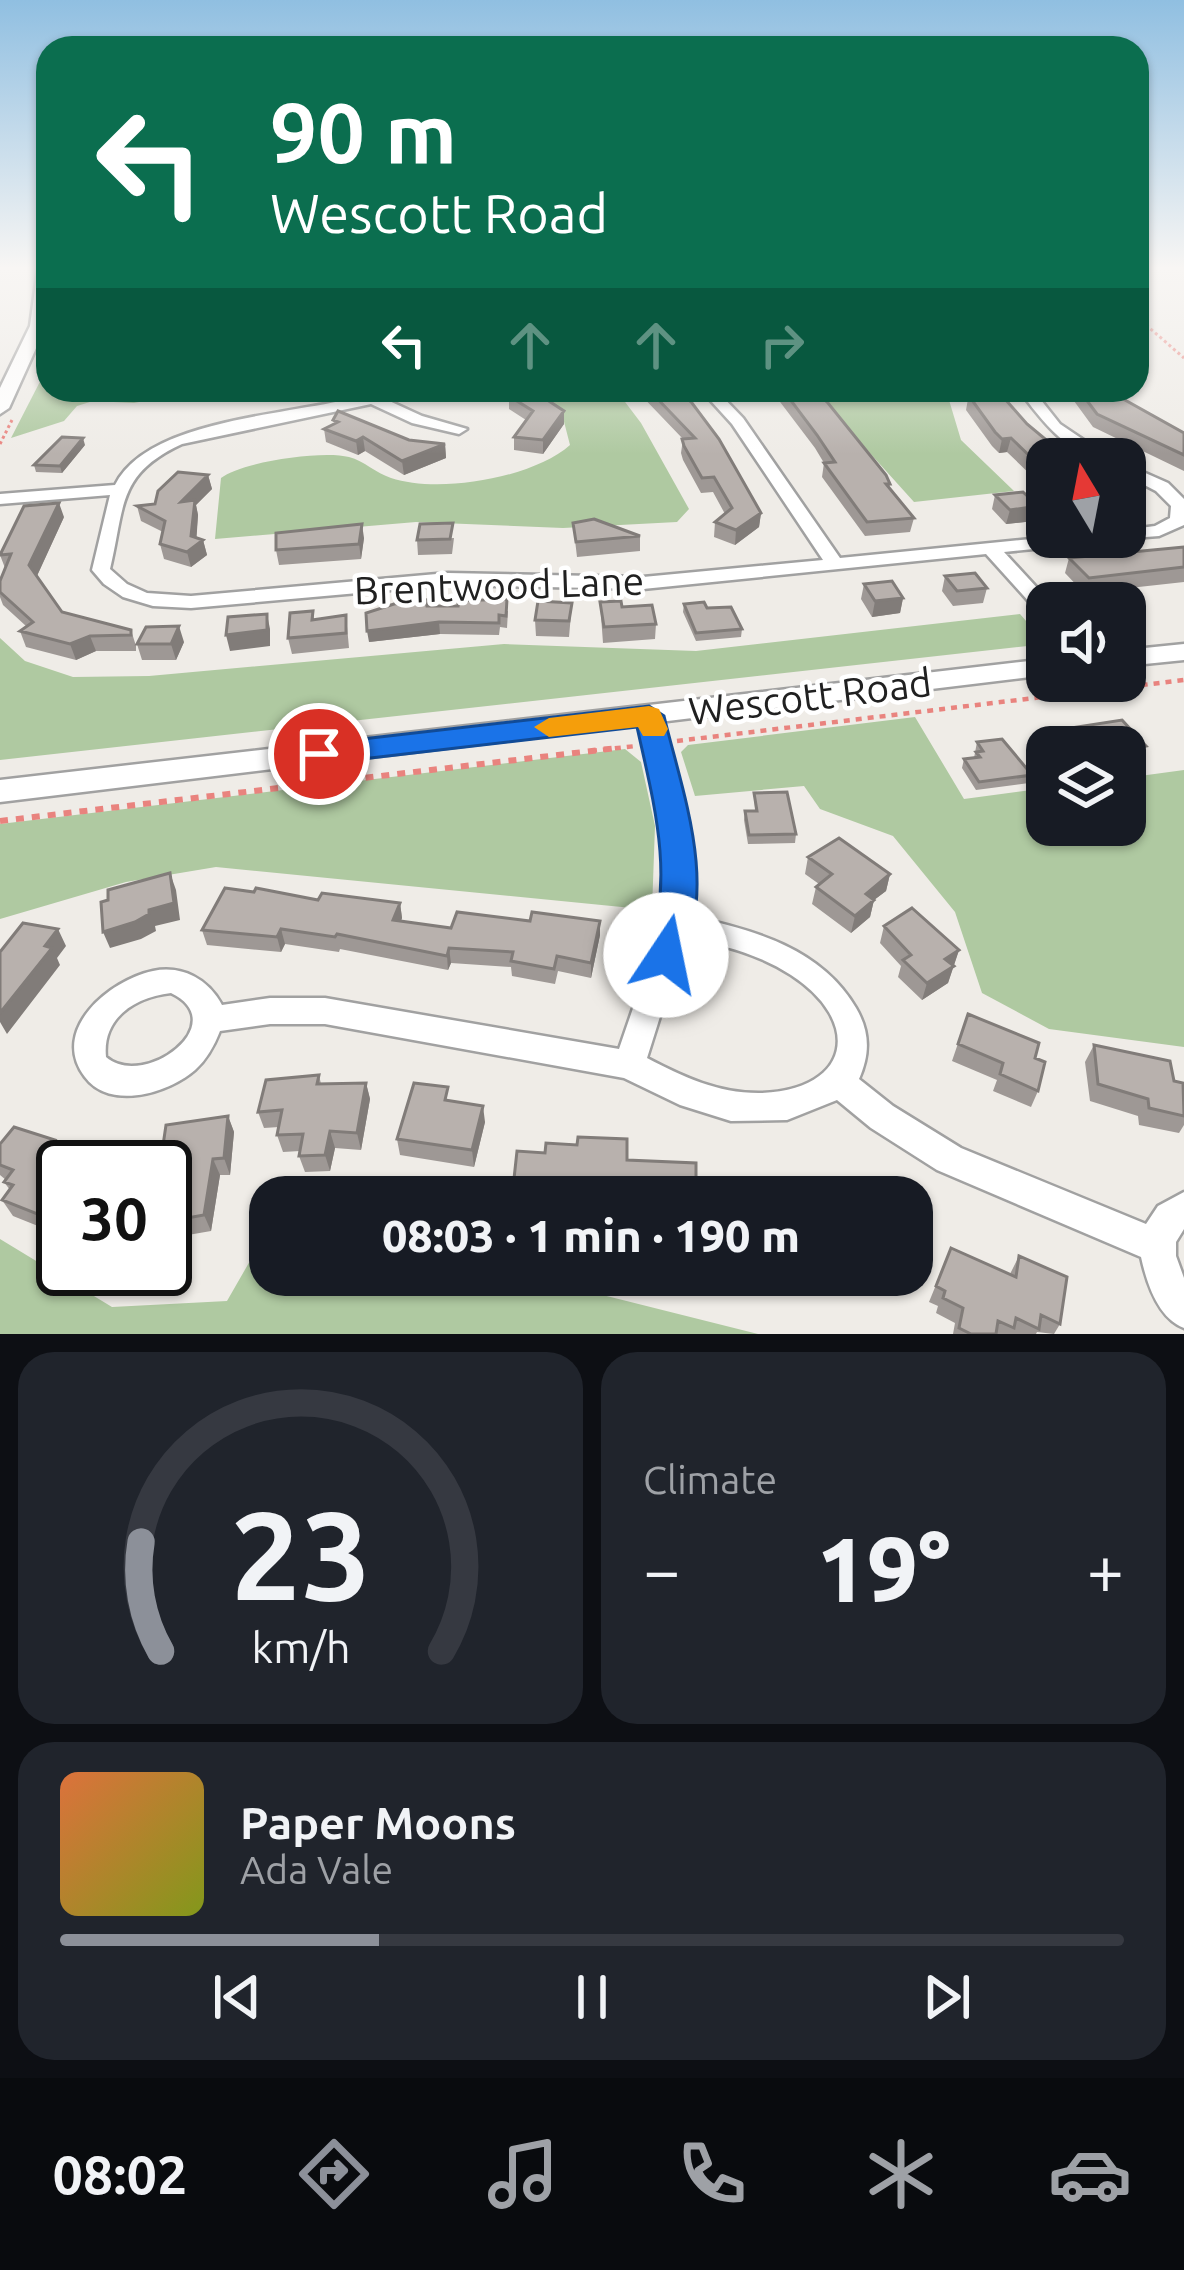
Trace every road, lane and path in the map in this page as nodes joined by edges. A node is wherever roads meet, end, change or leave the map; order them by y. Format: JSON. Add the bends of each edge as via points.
{"nodes":[{"id":1,"x":1151,"y":329,"type":"edge"},
{"id":2,"x":36,"y":330,"type":"edge"},
{"id":3,"x":1184,"y":358,"type":"edge"},
{"id":4,"x":365,"y":402,"type":"edge"},
{"id":5,"x":379,"y":402,"type":"edge"},
{"id":6,"x":720,"y":402,"type":"edge"},
{"id":7,"x":1035,"y":402,"type":"edge"},
{"id":8,"x":0,"y":407,"type":"edge"},
{"id":9,"x":459,"y":429,"type":"dead end"},
{"id":10,"x":1072,"y":438,"type":"edge"},
{"id":11,"x":1146,"y":479,"type":"edge"},
{"id":12,"x":123,"y":489,"type":"junction"},
{"id":13,"x":0,"y":499,"type":"edge"},
{"id":14,"x":1146,"y":533,"type":"edge"},
{"id":15,"x":1026,"y":545,"type":"edge"},
{"id":16,"x":991,"y":549,"type":"junction"},
{"id":17,"x":835,"y":564,"type":"junction"},
{"id":18,"x":1026,"y":587,"type":"edge"},
{"id":19,"x":1184,"y":652,"type":"edge"},
{"id":20,"x":1146,"y":656,"type":"edge"},
{"id":21,"x":1026,"y":671,"type":"edge"},
{"id":22,"x":1184,"y":680,"type":"edge"},
{"id":23,"x":653,"y":729,"type":"junction"},
{"id":24,"x":0,"y":790,"type":"edge"},
{"id":25,"x":0,"y":820,"type":"edge"},
{"id":26,"x":676,"y":924,"type":"junction"},
{"id":27,"x":209,"y":1020,"type":"dead end"},
{"id":28,"x":629,"y":1065,"type":"junction"},
{"id":29,"x":840,"y":1083,"type":"junction"},
{"id":30,"x":1184,"y":1209,"type":"edge"},
{"id":31,"x":1156,"y":1246,"type":"junction"},
{"id":32,"x":1184,"y":1310,"type":"edge"}],
"edges":[{"from":1,"to":3,"type":"path"},
{"from":2,"to":8,"type":"street"},
{"from":4,"to":12,"type":"street","via":[[182,438],[142,459]]},
{"from":5,"to":9,"type":"street"},
{"from":6,"to":17,"type":"street"},
{"from":7,"to":10,"type":"street"},
{"from":11,"to":14,"type":"street","via":[[1180,505],[1178,520]]},
{"from":12,"to":13,"type":"street"},
{"from":12,"to":17,"type":"street","name":"Brentwood Lane","via":[[101,570],[118,591],[156,602],[448,579],[643,583]]},
{"from":15,"to":16,"type":"street","name":"Brentwood Lane"},
{"from":16,"to":17,"type":"street","name":"Brentwood Lane"},
{"from":16,"to":18,"type":"street"},
{"from":19,"to":20,"type":"street"},
{"from":21,"to":23,"type":"street","name":"Wescott Road"},
{"from":22,"to":23,"type":"path"},
{"from":23,"to":24,"type":"street","name":"Wescott Road"},
{"from":23,"to":25,"type":"path"},
{"from":23,"to":26,"type":"street","via":[[680,848]]},
{"from":26,"to":28,"type":"street"},
{"from":26,"to":29,"type":"street","via":[[766,951],[832,994],[855,1050]]},
{"from":27,"to":28,"type":"street","via":[[325,1011]]},
{"from":28,"to":29,"type":"street","via":[[731,1106],[795,1104]]},
{"from":29,"to":31,"type":"street","via":[[949,1159]]},
{"from":30,"to":31,"type":"street","via":[[1161,1228]]},
{"from":31,"to":32,"type":"street"}]}
